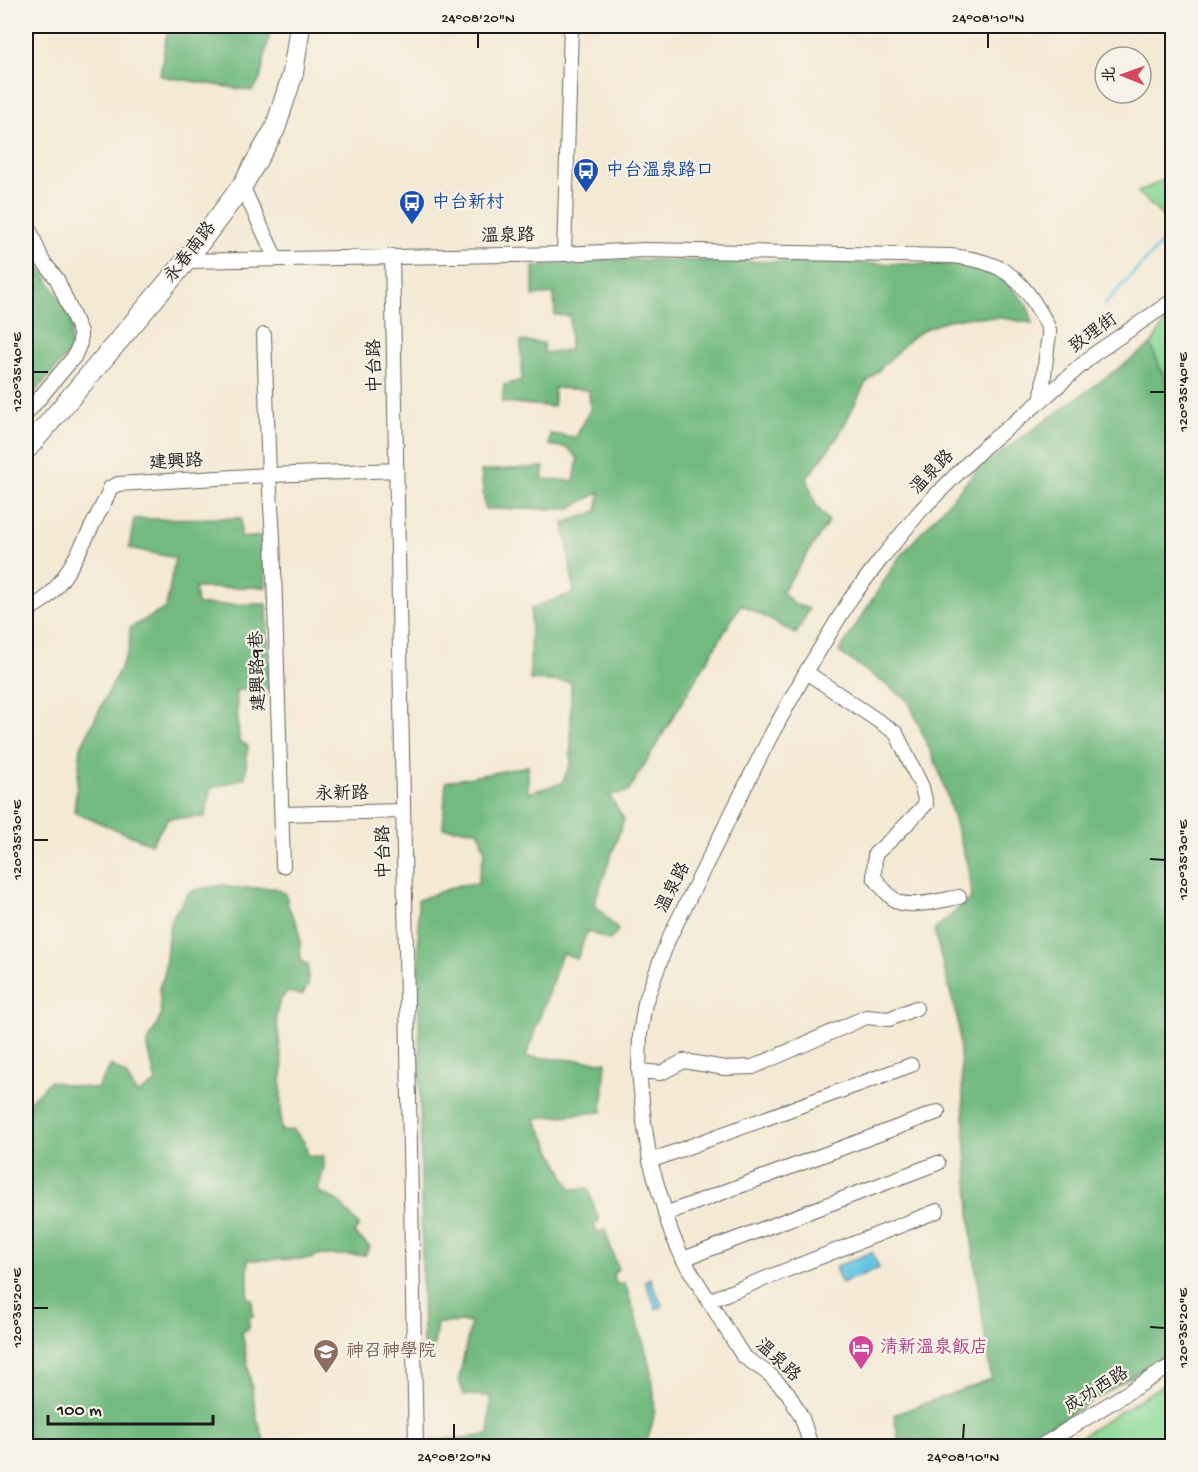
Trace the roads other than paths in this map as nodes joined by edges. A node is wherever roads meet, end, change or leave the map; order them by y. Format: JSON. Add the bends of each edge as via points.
{"nodes":[{"id":1,"x":300,"y":26,"type":"edge"},
{"id":2,"x":571,"y":26,"type":"edge"},
{"id":3,"x":242,"y":186,"type":"junction"},
{"id":4,"x":26,"y":221,"type":"edge"},
{"id":5,"x":564,"y":254,"type":"junction"},
{"id":6,"x":392,"y":256,"type":"junction"},
{"id":7,"x":276,"y":259,"type":"junction"},
{"id":8,"x":186,"y":261,"type":"junction"},
{"id":9,"x":1173,"y":301,"type":"edge"},
{"id":10,"x":264,"y":335,"type":"dead end"},
{"id":11,"x":1041,"y":400,"type":"junction"},
{"id":12,"x":26,"y":414,"type":"edge"},
{"id":13,"x":26,"y":450,"type":"edge"},
{"id":14,"x":397,"y":470,"type":"junction"},
{"id":15,"x":269,"y":475,"type":"junction"},
{"id":16,"x":26,"y":611,"type":"edge"},
{"id":17,"x":806,"y":672,"type":"junction"},
{"id":18,"x":403,"y":812,"type":"junction"},
{"id":19,"x":282,"y":814,"type":"junction"},
{"id":20,"x":283,"y":866,"type":"dead end"},
{"id":21,"x":958,"y":897,"type":"dead end"},
{"id":22,"x":916,"y":1008,"type":"dead end"},
{"id":23,"x":911,"y":1065,"type":"dead end"},
{"id":24,"x":639,"y":1071,"type":"junction"},
{"id":25,"x":938,"y":1112,"type":"dead end"},
{"id":26,"x":650,"y":1161,"type":"junction"},
{"id":27,"x":938,"y":1163,"type":"dead end"},
{"id":28,"x":938,"y":1211,"type":"dead end"},
{"id":29,"x":665,"y":1214,"type":"junction"},
{"id":30,"x":683,"y":1259,"type":"junction"},
{"id":31,"x":708,"y":1301,"type":"junction"},
{"id":32,"x":1173,"y":1365,"type":"edge"},
{"id":33,"x":416,"y":1446,"type":"edge"},
{"id":34,"x":812,"y":1446,"type":"edge"},
{"id":35,"x":1041,"y":1446,"type":"edge"}],
"edges":[{"from":1,"to":3,"type":"street","name":"永春南路","via":[[293,74],[275,129]]},
{"from":2,"to":5,"type":"street"},
{"from":3,"to":7,"type":"street"},
{"from":3,"to":8,"type":"street","name":"永春南路"},
{"from":4,"to":12,"type":"street","via":[[80,332],[74,357]]},
{"from":5,"to":6,"type":"street","name":"溫泉路"},
{"from":5,"to":11,"type":"street","name":"溫泉路","via":[[654,250],[951,256],[983,261],[1020,283],[1049,331]]},
{"from":6,"to":7,"type":"street","name":"溫泉路"},
{"from":6,"to":14,"type":"street","name":"中台路"},
{"from":7,"to":8,"type":"street","name":"溫泉路"},
{"from":8,"to":13,"type":"street","name":"永春南路"},
{"from":9,"to":11,"type":"street","name":"致理街","via":[[1094,354]]},
{"from":10,"to":15,"type":"street","name":"建興路9巷"},
{"from":11,"to":17,"type":"street","name":"溫泉路","via":[[984,447],[921,510],[851,598]]},
{"from":14,"to":15,"type":"street","name":"建興路"},
{"from":14,"to":18,"type":"street","name":"中台路"},
{"from":15,"to":16,"type":"street","name":"建興路","via":[[118,484],[110,488],[58,584]]},
{"from":15,"to":19,"type":"street","name":"建興路9巷"},
{"from":17,"to":21,"type":"street","via":[[896,733],[922,787],[926,804],[875,854],[874,877],[901,903]]},
{"from":17,"to":24,"type":"street","name":"溫泉路","via":[[668,940],[645,1003]]},
{"from":18,"to":19,"type":"street","name":"永新路"},
{"from":18,"to":33,"type":"street","name":"中台路"},
{"from":19,"to":20,"type":"street","name":"建興路9巷"},
{"from":22,"to":24,"type":"street","via":[[889,1019],[866,1017],[753,1067],[725,1068],[684,1061],[661,1073]]},
{"from":23,"to":26,"type":"street"},
{"from":24,"to":26,"type":"street","name":"溫泉路"},
{"from":25,"to":29,"type":"street"},
{"from":26,"to":29,"type":"street","name":"溫泉路"},
{"from":27,"to":30,"type":"street"},
{"from":28,"to":31,"type":"street"},
{"from":29,"to":30,"type":"street","name":"溫泉路"},
{"from":30,"to":31,"type":"street","name":"溫泉路"},
{"from":31,"to":34,"type":"street","name":"溫泉路","via":[[743,1356],[788,1393]]},
{"from":32,"to":35,"type":"street","name":"成功西路"}]}
